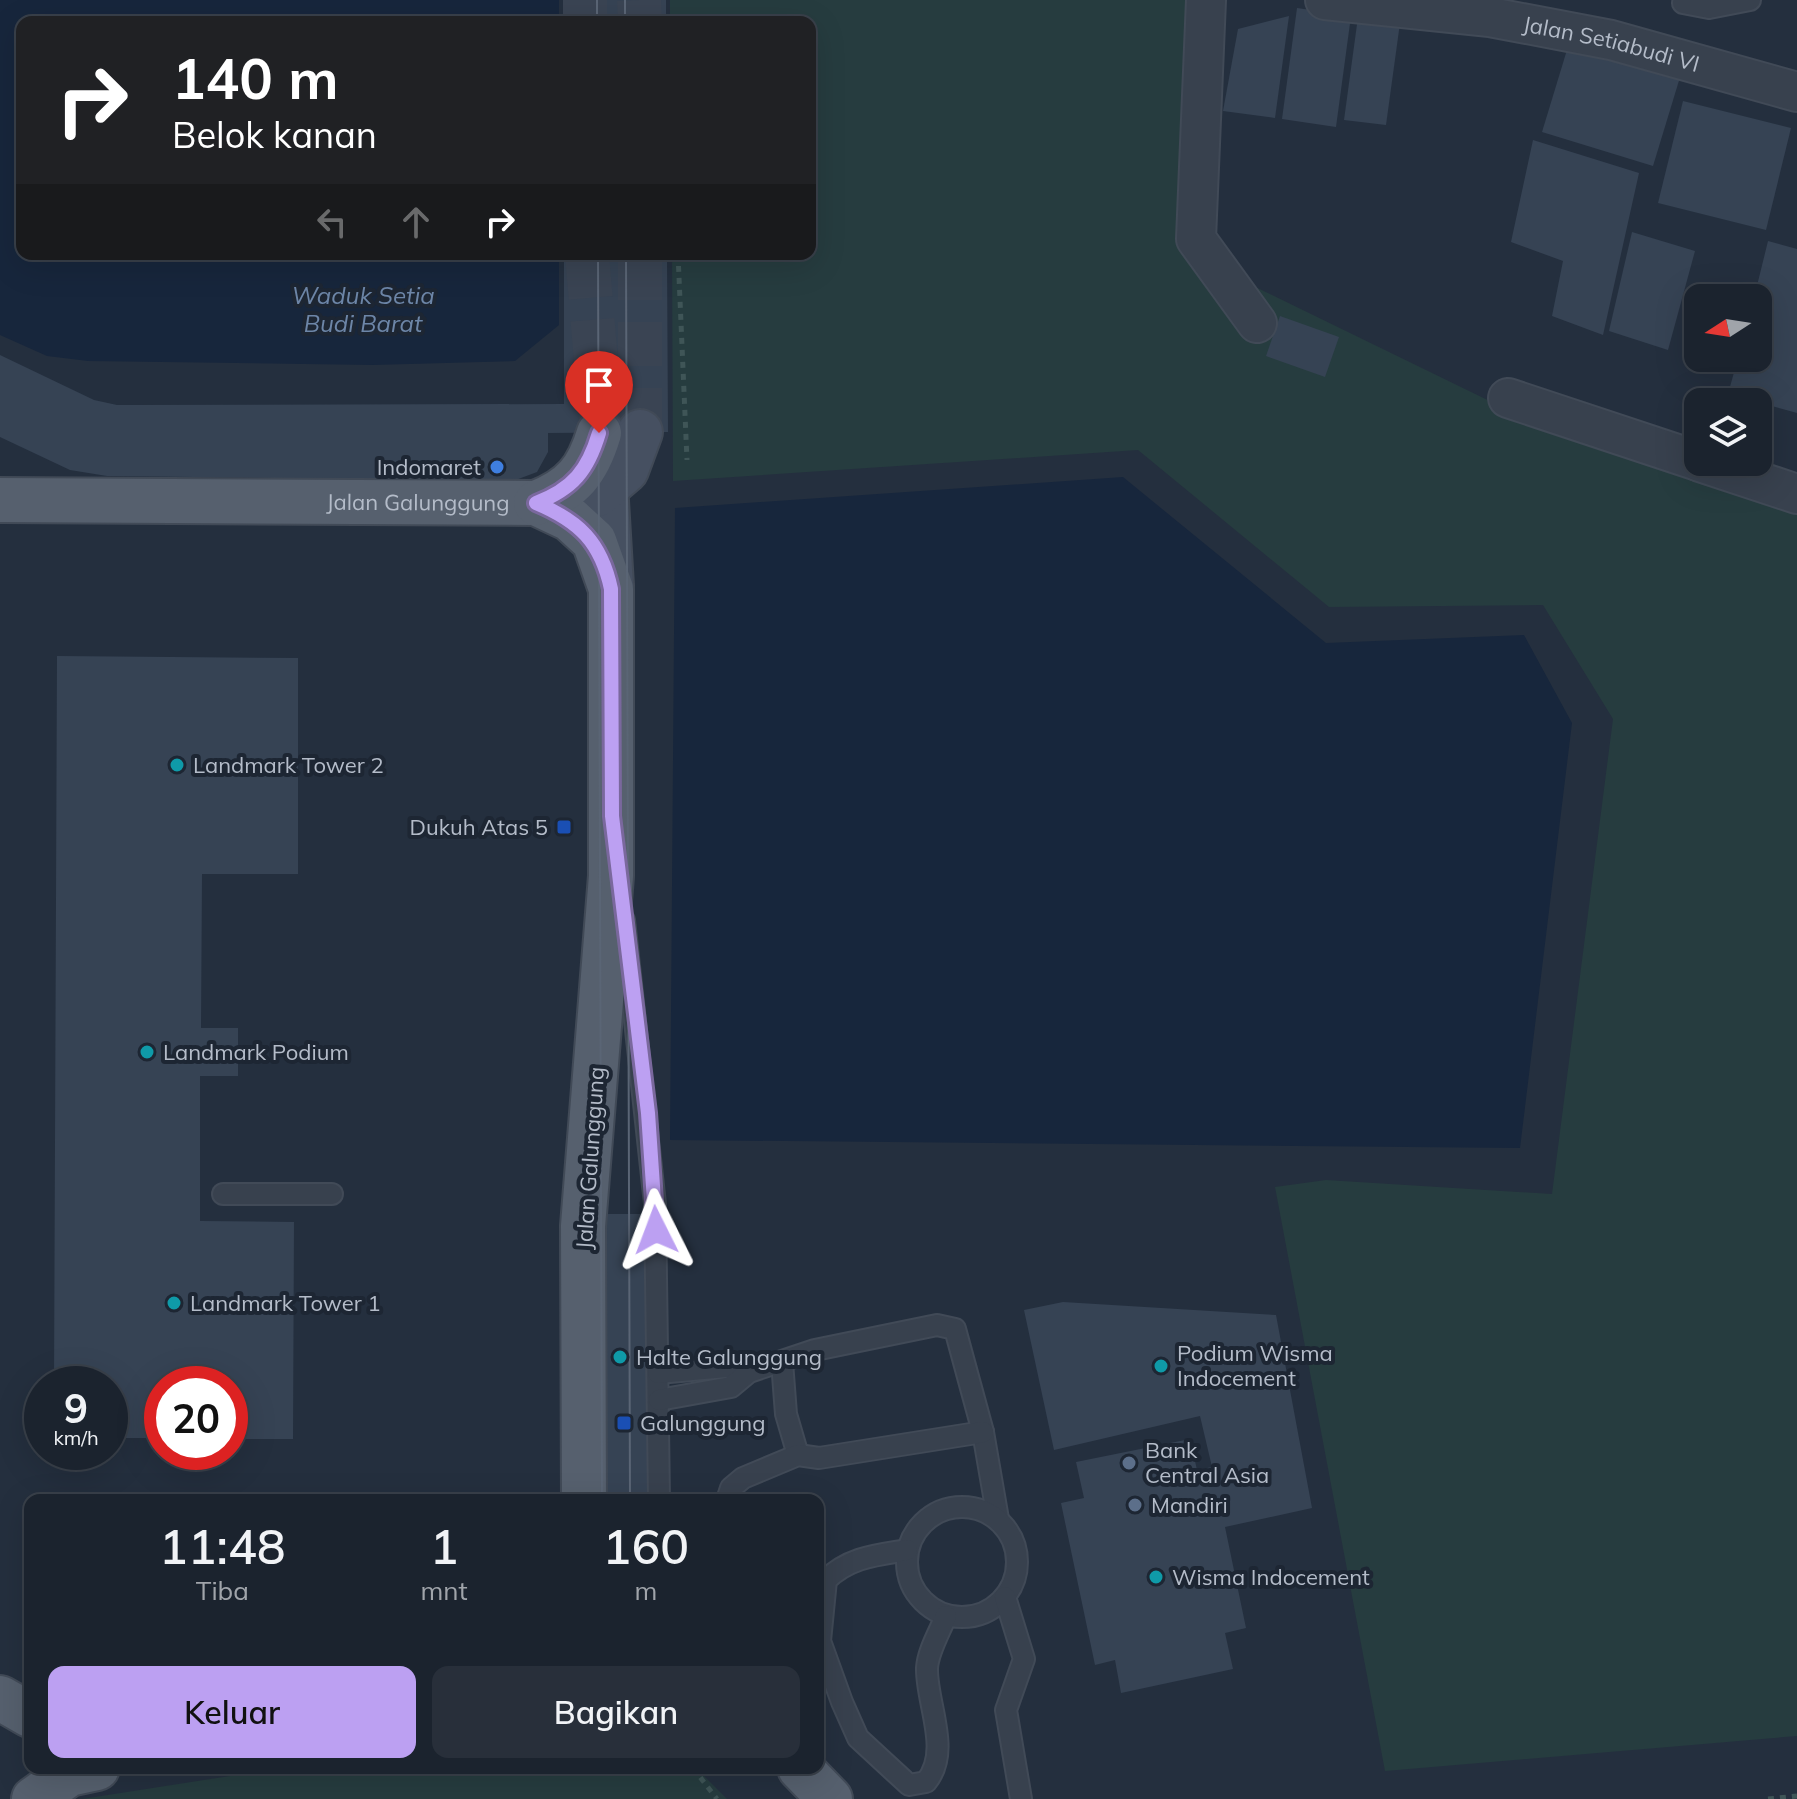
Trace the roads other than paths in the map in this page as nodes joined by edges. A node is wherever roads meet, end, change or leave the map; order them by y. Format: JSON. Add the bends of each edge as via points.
{"nodes":[{"id":1,"x":1206,"y":0,"type":"edge"},
{"id":2,"x":1325,"y":0,"type":"edge"},
{"id":3,"x":1750,"y":0,"type":"edge"},
{"id":4,"x":1683,"y":3,"type":"dead end"},
{"id":5,"x":1797,"y":92,"type":"edge"},
{"id":6,"x":1257,"y":323,"type":"dead end"},
{"id":7,"x":1508,"y":398,"type":"dead end"},
{"id":8,"x":614,"y":433,"type":"joint"},
{"id":9,"x":1684,"y":457,"type":"edge"},
{"id":10,"x":1742,"y":476,"type":"edge"},
{"id":11,"x":0,"y":479,"type":"edge"},
{"id":12,"x":608,"y":488,"type":"junction"},
{"id":13,"x":1797,"y":494,"type":"edge"},
{"id":14,"x":0,"y":500,"type":"edge"},
{"id":15,"x":56,"y":500,"type":"junction"},
{"id":16,"x":536,"y":503,"type":"junction"},
{"id":17,"x":0,"y":534,"type":"edge"},
{"id":18,"x":611,"y":589,"type":"junction"},
{"id":19,"x":612,"y":816,"type":"junction"},
{"id":20,"x":223,"y":1194,"type":"dead end"},
{"id":21,"x":332,"y":1194,"type":"dead end"},
{"id":22,"x":782,"y":1362,"type":"junction"},
{"id":23,"x":749,"y":1372,"type":"junction"},
{"id":24,"x":658,"y":1373,"type":"junction"},
{"id":25,"x":659,"y":1400,"type":"junction"},
{"id":26,"x":983,"y":1432,"type":"junction"},
{"id":27,"x":798,"y":1455,"type":"junction"},
{"id":28,"x":584,"y":1494,"type":"edge"},
{"id":29,"x":659,"y":1494,"type":"edge"},
{"id":30,"x":729,"y":1494,"type":"edge"},
{"id":31,"x":998,"y":1519,"type":"junction"},
{"id":32,"x":907,"y":1550,"type":"junction"},
{"id":33,"x":1005,"y":1597,"type":"junction"},
{"id":34,"x":824,"y":1600,"type":"edge"},
{"id":35,"x":946,"y":1616,"type":"junction"},
{"id":36,"x":824,"y":1651,"type":"edge"},
{"id":37,"x":0,"y":1698,"type":"edge"},
{"id":38,"x":24,"y":1712,"type":"edge"},
{"id":39,"x":69,"y":1774,"type":"edge"},
{"id":40,"x":806,"y":1774,"type":"edge"},
{"id":41,"x":34,"y":1799,"type":"edge"},
{"id":42,"x":830,"y":1799,"type":"edge"},
{"id":43,"x":1021,"y":1799,"type":"edge"}],
"edges":[{"from":1,"to":6,"type":"street","via":[[1196,239]]},
{"from":2,"to":5,"type":"street","name":"Jalan Setiabudi VI","via":[[1490,17],[1611,40]]},
{"from":3,"to":4,"type":"lane","via":[[1709,8]]},
{"from":7,"to":9,"type":"street"},
{"from":8,"to":12,"type":"street"},
{"from":8,"to":16,"type":"main road","via":[[580,477]]},
{"from":10,"to":13,"type":"street"},
{"from":11,"to":15,"type":"main road"},
{"from":12,"to":16,"type":"street","via":[[571,502]]},
{"from":12,"to":18,"type":"street"},
{"from":14,"to":15,"type":"main road","name":"Jalan Galunggung"},
{"from":15,"to":16,"type":"main road","name":"Jalan Galunggung"},
{"from":15,"to":17,"type":"main road"},
{"from":16,"to":18,"type":"main road","name":"Jalan Galunggung","via":[[589,535],[603,557]]},
{"from":18,"to":19,"type":"main road","name":"Jalan Galunggung"},
{"from":19,"to":24,"type":"lane","name":"Jalan Galunggung","via":[[652,1158]]},
{"from":19,"to":28,"type":"main road","name":"Jalan Galunggung","via":[[608,942],[583,1214]]},
{"from":20,"to":21,"type":"lane"},
{"from":22,"to":23,"type":"lane"},
{"from":22,"to":26,"type":"lane","via":[[815,1350],[937,1325],[955,1329]]},
{"from":22,"to":27,"type":"lane","via":[[786,1414]]},
{"from":23,"to":24,"type":"lane","via":[[726,1367]]},
{"from":23,"to":25,"type":"lane","via":[[731,1387]]},
{"from":24,"to":25,"type":"lane","name":"Jalan Galunggung"},
{"from":25,"to":29,"type":"lane","name":"Jalan Galunggung"},
{"from":26,"to":27,"type":"lane","via":[[819,1458]]},
{"from":26,"to":31,"type":"lane"},
{"from":27,"to":30,"type":"lane","via":[[743,1478]]},
{"from":31,"to":32,"type":"lane","via":[[973,1507],[944,1508],[927,1517]]},
{"from":31,"to":33,"type":"lane","via":[[1016,1548],[1017,1565]]},
{"from":32,"to":34,"type":"lane","via":[[847,1563],[826,1580]]},
{"from":32,"to":35,"type":"lane","via":[[906,1566],[915,1590]]},
{"from":33,"to":35,"type":"lane","via":[[978,1615]]},
{"from":33,"to":43,"type":"lane","via":[[1024,1659],[1006,1710]]},
{"from":35,"to":36,"type":"lane","via":[[927,1663],[937,1733],[933,1774],[926,1782],[909,1785],[858,1738]]},
{"from":37,"to":38,"type":"main road"},
{"from":39,"to":41,"type":"main road"},
{"from":40,"to":42,"type":"main road"}]}
